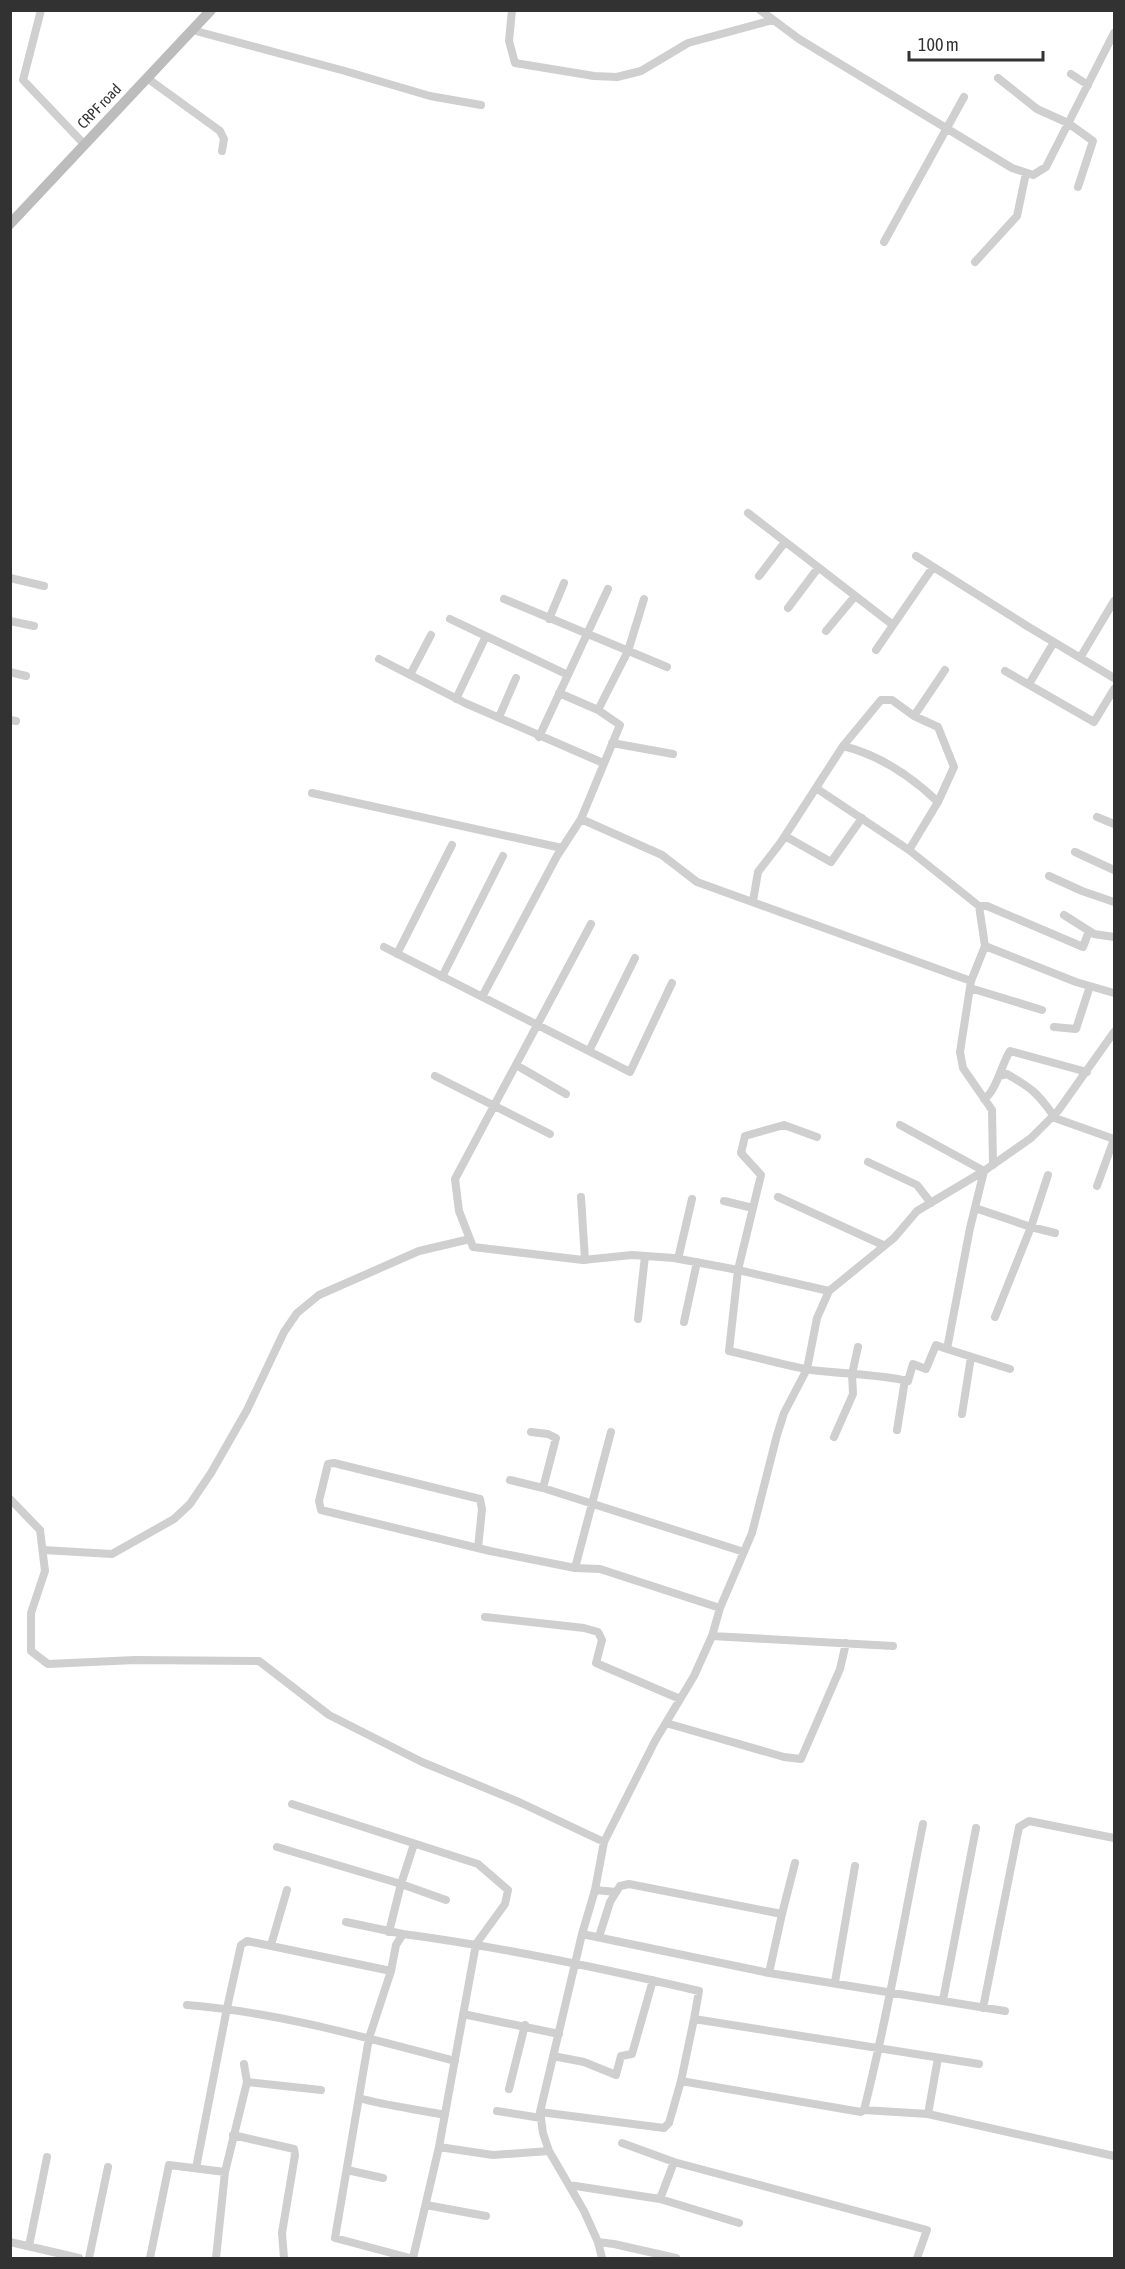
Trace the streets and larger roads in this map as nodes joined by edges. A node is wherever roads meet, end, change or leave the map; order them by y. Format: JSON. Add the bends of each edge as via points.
{"nodes":[{"id":1,"x":41,"y":10,"type":"edge"},
{"id":2,"x":211,"y":10,"type":"edge"},
{"id":3,"x":512,"y":10,"type":"edge"},
{"id":4,"x":760,"y":10,"type":"edge"},
{"id":5,"x":772,"y":20,"type":"junction"},
{"id":6,"x":192,"y":30,"type":"junction"},
{"id":7,"x":1114,"y":33,"type":"edge"},
{"id":8,"x":1071,"y":74,"type":"dead end"},
{"id":9,"x":147,"y":78,"type":"junction"},
{"id":10,"x":998,"y":78,"type":"dead end"},
{"id":11,"x":1088,"y":85,"type":"junction"},
{"id":12,"x":964,"y":97,"type":"dead end"},
{"id":13,"x":481,"y":105,"type":"dead end"},
{"id":14,"x":1068,"y":123,"type":"junction"},
{"id":15,"x":946,"y":128,"type":"junction"},
{"id":16,"x":84,"y":144,"type":"junction"},
{"id":17,"x":222,"y":151,"type":"dead end"},
{"id":18,"x":1026,"y":173,"type":"junction"},
{"id":19,"x":1078,"y":187,"type":"dead end"},
{"id":20,"x":10,"y":224,"type":"edge"},
{"id":21,"x":884,"y":242,"type":"dead end"},
{"id":22,"x":975,"y":262,"type":"dead end"},
{"id":23,"x":748,"y":513,"type":"dead end"},
{"id":24,"x":785,"y":542,"type":"junction"},
{"id":25,"x":916,"y":556,"type":"dead end"},
{"id":26,"x":933,"y":567,"type":"junction"},
{"id":27,"x":818,"y":568,"type":"junction"},
{"id":28,"x":759,"y":576,"type":"dead end"},
{"id":29,"x":10,"y":578,"type":"edge"},
{"id":30,"x":564,"y":583,"type":"dead end"},
{"id":31,"x":45,"y":586,"type":"dead end"},
{"id":32,"x":608,"y":589,"type":"dead end"},
{"id":33,"x":855,"y":596,"type":"junction"},
{"id":34,"x":504,"y":599,"type":"dead end"},
{"id":35,"x":644,"y":599,"type":"dead end"},
{"id":36,"x":1114,"y":601,"type":"edge"},
{"id":37,"x":788,"y":608,"type":"dead end"},
{"id":38,"x":450,"y":619,"type":"dead end"},
{"id":39,"x":549,"y":619,"type":"junction"},
{"id":40,"x":10,"y":621,"type":"edge"},
{"id":41,"x":893,"y":625,"type":"junction"},
{"id":42,"x":34,"y":626,"type":"dead end"},
{"id":43,"x":826,"y":632,"type":"dead end"},
{"id":44,"x":431,"y":635,"type":"dead end"},
{"id":45,"x":586,"y":635,"type":"junction"},
{"id":46,"x":486,"y":636,"type":"junction"},
{"id":47,"x":1054,"y":642,"type":"junction"},
{"id":48,"x":876,"y":650,"type":"dead end"},
{"id":49,"x":628,"y":651,"type":"junction"},
{"id":50,"x":1080,"y":658,"type":"junction"},
{"id":51,"x":379,"y":659,"type":"dead end"},
{"id":52,"x":667,"y":667,"type":"dead end"},
{"id":53,"x":945,"y":670,"type":"dead end"},
{"id":54,"x":1005,"y":671,"type":"dead end"},
{"id":55,"x":10,"y":672,"type":"edge"},
{"id":56,"x":410,"y":675,"type":"junction"},
{"id":57,"x":568,"y":675,"type":"junction"},
{"id":58,"x":26,"y":676,"type":"dead end"},
{"id":59,"x":516,"y":678,"type":"dead end"},
{"id":60,"x":1114,"y":678,"type":"edge"},
{"id":61,"x":1029,"y":684,"type":"junction"},
{"id":62,"x":1114,"y":689,"type":"edge"},
{"id":63,"x":559,"y":693,"type":"junction"},
{"id":64,"x":456,"y":699,"type":"junction"},
{"id":65,"x":598,"y":710,"type":"junction"},
{"id":66,"x":914,"y":716,"type":"junction"},
{"id":67,"x":499,"y":717,"type":"junction"},
{"id":68,"x":539,"y":737,"type":"junction"},
{"id":69,"x":612,"y":743,"type":"junction"},
{"id":70,"x":843,"y":746,"type":"junction"},
{"id":71,"x":673,"y":754,"type":"dead end"},
{"id":72,"x":603,"y":763,"type":"junction"},
{"id":73,"x":816,"y":788,"type":"junction"},
{"id":74,"x":312,"y":792,"type":"dead end"},
{"id":75,"x":938,"y":802,"type":"junction"},
{"id":76,"x":1097,"y":816,"type":"dead end"},
{"id":77,"x":862,"y":818,"type":"junction"},
{"id":78,"x":581,"y":819,"type":"junction"},
{"id":79,"x":1114,"y":824,"type":"edge"},
{"id":80,"x":785,"y":836,"type":"junction"},
{"id":81,"x":452,"y":845,"type":"dead end"},
{"id":82,"x":562,"y":848,"type":"junction"},
{"id":83,"x":909,"y":849,"type":"junction"},
{"id":84,"x":1075,"y":852,"type":"dead end"},
{"id":85,"x":503,"y":856,"type":"dead end"},
{"id":86,"x":1114,"y":870,"type":"edge"},
{"id":87,"x":1050,"y":876,"type":"dead end"},
{"id":88,"x":753,"y":901,"type":"junction"},
{"id":89,"x":1114,"y":902,"type":"edge"},
{"id":90,"x":979,"y":906,"type":"junction"},
{"id":91,"x":1064,"y":915,"type":"dead end"},
{"id":92,"x":591,"y":924,"type":"dead end"},
{"id":93,"x":1089,"y":931,"type":"junction"},
{"id":94,"x":1114,"y":937,"type":"edge"},
{"id":95,"x":985,"y":946,"type":"junction"},
{"id":96,"x":384,"y":947,"type":"dead end"},
{"id":97,"x":397,"y":954,"type":"junction"},
{"id":98,"x":635,"y":958,"type":"dead end"},
{"id":99,"x":442,"y":977,"type":"junction"},
{"id":100,"x":672,"y":983,"type":"dead end"},
{"id":101,"x":970,"y":985,"type":"junction"},
{"id":102,"x":1090,"y":986,"type":"junction"},
{"id":103,"x":1114,"y":993,"type":"edge"},
{"id":104,"x":482,"y":997,"type":"junction"},
{"id":105,"x":1042,"y":1010,"type":"dead end"},
{"id":106,"x":538,"y":1026,"type":"junction"},
{"id":107,"x":1054,"y":1026,"type":"dead end"},
{"id":108,"x":1114,"y":1032,"type":"edge"},
{"id":109,"x":589,"y":1052,"type":"junction"},
{"id":110,"x":516,"y":1065,"type":"junction"},
{"id":111,"x":1087,"y":1072,"type":"junction"},
{"id":112,"x":435,"y":1076,"type":"dead end"},
{"id":113,"x":999,"y":1076,"type":"junction"},
{"id":114,"x":567,"y":1094,"type":"dead end"},
{"id":115,"x":984,"y":1098,"type":"junction"},
{"id":116,"x":494,"y":1107,"type":"junction"},
{"id":117,"x":1052,"y":1116,"type":"junction"},
{"id":118,"x":900,"y":1125,"type":"dead end"},
{"id":119,"x":550,"y":1134,"type":"dead end"},
{"id":120,"x":817,"y":1137,"type":"dead end"},
{"id":121,"x":1114,"y":1139,"type":"edge"},
{"id":122,"x":868,"y":1162,"type":"dead end"},
{"id":123,"x":993,"y":1165,"type":"junction"},
{"id":124,"x":984,"y":1171,"type":"junction"},
{"id":125,"x":1048,"y":1175,"type":"dead end"},
{"id":126,"x":1097,"y":1186,"type":"dead end"},
{"id":127,"x":581,"y":1197,"type":"dead end"},
{"id":128,"x":778,"y":1197,"type":"dead end"},
{"id":129,"x":692,"y":1199,"type":"dead end"},
{"id":130,"x":724,"y":1201,"type":"dead end"},
{"id":131,"x":931,"y":1203,"type":"junction"},
{"id":132,"x":753,"y":1208,"type":"junction"},
{"id":133,"x":975,"y":1208,"type":"junction"},
{"id":134,"x":1031,"y":1227,"type":"junction"},
{"id":135,"x":1055,"y":1233,"type":"dead end"},
{"id":136,"x":470,"y":1239,"type":"junction"},
{"id":137,"x":883,"y":1245,"type":"junction"},
{"id":138,"x":645,"y":1256,"type":"junction"},
{"id":139,"x":678,"y":1259,"type":"junction"},
{"id":140,"x":585,"y":1260,"type":"junction"},
{"id":141,"x":697,"y":1262,"type":"junction"},
{"id":142,"x":738,"y":1270,"type":"junction"},
{"id":143,"x":829,"y":1290,"type":"junction"},
{"id":144,"x":995,"y":1317,"type":"dead end"},
{"id":145,"x":638,"y":1319,"type":"dead end"},
{"id":146,"x":684,"y":1322,"type":"dead end"},
{"id":147,"x":858,"y":1347,"type":"dead end"},
{"id":148,"x":947,"y":1349,"type":"junction"},
{"id":149,"x":971,"y":1357,"type":"junction"},
{"id":150,"x":807,"y":1369,"type":"junction"},
{"id":151,"x":1010,"y":1369,"type":"dead end"},
{"id":152,"x":852,"y":1374,"type":"junction"},
{"id":153,"x":905,"y":1380,"type":"junction"},
{"id":154,"x":962,"y":1414,"type":"dead end"},
{"id":155,"x":897,"y":1430,"type":"dead end"},
{"id":156,"x":531,"y":1432,"type":"dead end"},
{"id":157,"x":611,"y":1432,"type":"dead end"},
{"id":158,"x":834,"y":1437,"type":"dead end"},
{"id":159,"x":510,"y":1480,"type":"dead end"},
{"id":160,"x":543,"y":1488,"type":"junction"},
{"id":161,"x":10,"y":1499,"type":"edge"},
{"id":162,"x":591,"y":1503,"type":"junction"},
{"id":163,"x":478,"y":1548,"type":"junction"},
{"id":164,"x":43,"y":1550,"type":"junction"},
{"id":165,"x":744,"y":1552,"type":"junction"},
{"id":166,"x":575,"y":1568,"type":"junction"},
{"id":167,"x":720,"y":1608,"type":"junction"},
{"id":168,"x":485,"y":1617,"type":"dead end"},
{"id":169,"x":712,"y":1636,"type":"junction"},
{"id":170,"x":846,"y":1643,"type":"junction"},
{"id":171,"x":892,"y":1646,"type":"dead end"},
{"id":172,"x":680,"y":1699,"type":"junction"},
{"id":173,"x":666,"y":1724,"type":"junction"},
{"id":174,"x":292,"y":1804,"type":"dead end"},
{"id":175,"x":923,"y":1824,"type":"dead end"},
{"id":176,"x":976,"y":1828,"type":"dead end"},
{"id":177,"x":1114,"y":1838,"type":"edge"},
{"id":178,"x":604,"y":1842,"type":"junction"},
{"id":179,"x":414,"y":1844,"type":"junction"},
{"id":180,"x":277,"y":1847,"type":"dead end"},
{"id":181,"x":795,"y":1863,"type":"dead end"},
{"id":182,"x":855,"y":1866,"type":"dead end"},
{"id":183,"x":401,"y":1884,"type":"junction"},
{"id":184,"x":287,"y":1890,"type":"dead end"},
{"id":185,"x":595,"y":1890,"type":"junction"},
{"id":186,"x":616,"y":1893,"type":"junction"},
{"id":187,"x":446,"y":1900,"type":"dead end"},
{"id":188,"x":782,"y":1914,"type":"junction"},
{"id":189,"x":346,"y":1922,"type":"dead end"},
{"id":190,"x":389,"y":1932,"type":"junction"},
{"id":191,"x":403,"y":1934,"type":"junction"},
{"id":192,"x":582,"y":1934,"type":"junction"},
{"id":193,"x":599,"y":1937,"type":"junction"},
{"id":194,"x":476,"y":1944,"type":"junction"},
{"id":195,"x":270,"y":1945,"type":"junction"},
{"id":196,"x":575,"y":1962,"type":"junction"},
{"id":197,"x":391,"y":1971,"type":"junction"},
{"id":198,"x":769,"y":1972,"type":"junction"},
{"id":199,"x":653,"y":1980,"type":"junction"},
{"id":200,"x":835,"y":1982,"type":"junction"},
{"id":201,"x":889,"y":1991,"type":"junction"},
{"id":202,"x":943,"y":2000,"type":"junction"},
{"id":203,"x":188,"y":2005,"type":"dead end"},
{"id":204,"x":226,"y":2008,"type":"junction"},
{"id":205,"x":983,"y":2008,"type":"junction"},
{"id":206,"x":1005,"y":2011,"type":"dead end"},
{"id":207,"x":463,"y":2014,"type":"junction"},
{"id":208,"x":694,"y":2019,"type":"junction"},
{"id":209,"x":525,"y":2025,"type":"junction"},
{"id":210,"x":559,"y":2034,"type":"junction"},
{"id":211,"x":369,"y":2038,"type":"junction"},
{"id":212,"x":879,"y":2048,"type":"junction"},
{"id":213,"x":553,"y":2056,"type":"junction"},
{"id":214,"x":938,"y":2058,"type":"junction"},
{"id":215,"x":455,"y":2061,"type":"junction"},
{"id":216,"x":244,"y":2064,"type":"dead end"},
{"id":217,"x":979,"y":2064,"type":"dead end"},
{"id":218,"x":681,"y":2081,"type":"junction"},
{"id":219,"x":247,"y":2082,"type":"junction"},
{"id":220,"x":321,"y":2090,"type":"dead end"},
{"id":221,"x":509,"y":2090,"type":"dead end"},
{"id":222,"x":359,"y":2098,"type":"junction"},
{"id":223,"x":864,"y":2110,"type":"junction"},
{"id":224,"x":497,"y":2111,"type":"dead end"},
{"id":225,"x":928,"y":2114,"type":"junction"},
{"id":226,"x":445,"y":2115,"type":"junction"},
{"id":227,"x":541,"y":2115,"type":"junction"},
{"id":228,"x":233,"y":2135,"type":"junction"},
{"id":229,"x":622,"y":2143,"type":"dead end"},
{"id":230,"x":439,"y":2147,"type":"junction"},
{"id":231,"x":549,"y":2151,"type":"junction"},
{"id":232,"x":1114,"y":2156,"type":"edge"},
{"id":233,"x":47,"y":2157,"type":"dead end"},
{"id":234,"x":674,"y":2162,"type":"junction"},
{"id":235,"x":108,"y":2167,"type":"dead end"},
{"id":236,"x":196,"y":2168,"type":"junction"},
{"id":237,"x":347,"y":2170,"type":"junction"},
{"id":238,"x":225,"y":2172,"type":"junction"},
{"id":239,"x":383,"y":2178,"type":"dead end"},
{"id":240,"x":569,"y":2185,"type":"junction"},
{"id":241,"x":660,"y":2199,"type":"junction"},
{"id":242,"x":426,"y":2205,"type":"junction"},
{"id":243,"x":486,"y":2216,"type":"dead end"},
{"id":244,"x":739,"y":2223,"type":"dead end"},
{"id":245,"x":10,"y":2242,"type":"edge"},
{"id":246,"x":598,"y":2242,"type":"junction"},
{"id":247,"x":29,"y":2246,"type":"junction"},
{"id":248,"x":79,"y":2259,"type":"edge"},
{"id":249,"x":89,"y":2259,"type":"edge"},
{"id":250,"x":150,"y":2259,"type":"edge"},
{"id":251,"x":216,"y":2259,"type":"edge"},
{"id":252,"x":284,"y":2259,"type":"edge"},
{"id":253,"x":412,"y":2259,"type":"edge"},
{"id":254,"x":602,"y":2259,"type":"edge"},
{"id":255,"x":676,"y":2259,"type":"edge"},
{"id":256,"x":917,"y":2259,"type":"edge"}],
"edges":[{"from":1,"to":16,"type":"street","via":[[23,80]]},
{"from":2,"to":6,"type":"street","name":"CRPF road"},
{"from":3,"to":5,"type":"street","via":[[509,41],[515,63],[617,77],[641,71],[688,43]]},
{"from":4,"to":5,"type":"street"},
{"from":5,"to":15,"type":"street"},
{"from":6,"to":9,"type":"street","name":"CRPF road"},
{"from":6,"to":13,"type":"street","via":[[430,96]]},
{"from":7,"to":11,"type":"street"},
{"from":8,"to":11,"type":"street"},
{"from":9,"to":16,"type":"street","name":"CRPF road"},
{"from":9,"to":17,"type":"street","via":[[220,131],[224,139]]},
{"from":10,"to":14,"type":"street","via":[[1037,108]]},
{"from":11,"to":14,"type":"street"},
{"from":12,"to":15,"type":"street"},
{"from":14,"to":18,"type":"street","via":[[1046,167],[1033,175]]},
{"from":14,"to":19,"type":"street","via":[[1092,141]]},
{"from":15,"to":18,"type":"street"},
{"from":15,"to":21,"type":"street"},
{"from":16,"to":20,"type":"street","name":"CRPF road"},
{"from":18,"to":22,"type":"street","via":[[1017,216]]},
{"from":23,"to":24,"type":"street"},
{"from":24,"to":27,"type":"street"},
{"from":24,"to":28,"type":"street"},
{"from":25,"to":26,"type":"street"},
{"from":26,"to":41,"type":"street"},
{"from":26,"to":47,"type":"street"},
{"from":27,"to":33,"type":"street"},
{"from":27,"to":37,"type":"street"},
{"from":29,"to":31,"type":"street"},
{"from":30,"to":39,"type":"street"},
{"from":32,"to":45,"type":"street"},
{"from":33,"to":41,"type":"street"},
{"from":33,"to":43,"type":"street"},
{"from":34,"to":39,"type":"street"},
{"from":35,"to":49,"type":"street"},
{"from":36,"to":50,"type":"street"},
{"from":38,"to":46,"type":"street"},
{"from":39,"to":45,"type":"street"},
{"from":40,"to":42,"type":"street"},
{"from":41,"to":48,"type":"street"},
{"from":44,"to":56,"type":"street"},
{"from":45,"to":49,"type":"street"},
{"from":45,"to":57,"type":"street"},
{"from":46,"to":57,"type":"street"},
{"from":46,"to":64,"type":"street"},
{"from":47,"to":50,"type":"street"},
{"from":47,"to":61,"type":"street"},
{"from":49,"to":52,"type":"street"},
{"from":49,"to":65,"type":"street"},
{"from":50,"to":60,"type":"street"},
{"from":51,"to":56,"type":"street"},
{"from":53,"to":66,"type":"street"},
{"from":54,"to":61,"type":"street"},
{"from":55,"to":58,"type":"street"},
{"from":56,"to":64,"type":"street"},
{"from":57,"to":63,"type":"street"},
{"from":59,"to":67,"type":"street"},
{"from":61,"to":62,"type":"street","via":[[1094,722]]},
{"from":63,"to":65,"type":"street"},
{"from":63,"to":68,"type":"street"},
{"from":64,"to":67,"type":"street"},
{"from":65,"to":69,"type":"street","via":[[620,725]]},
{"from":66,"to":70,"type":"street","via":[[892,700],[881,700]]},
{"from":66,"to":75,"type":"street","via":[[938,728],[954,767]]},
{"from":67,"to":68,"type":"street"},
{"from":68,"to":72,"type":"street"},
{"from":69,"to":71,"type":"street"},
{"from":69,"to":72,"type":"street"},
{"from":70,"to":73,"type":"street"},
{"from":70,"to":75,"type":"street","via":[[859,750],[915,780]]},
{"from":72,"to":78,"type":"street"},
{"from":73,"to":77,"type":"street"},
{"from":73,"to":80,"type":"street"},
{"from":74,"to":82,"type":"street"},
{"from":75,"to":83,"type":"street"},
{"from":76,"to":79,"type":"street"},
{"from":77,"to":80,"type":"street","via":[[831,862]]},
{"from":77,"to":83,"type":"street"},
{"from":78,"to":82,"type":"street"},
{"from":78,"to":88,"type":"street","via":[[662,855],[697,882]]},
{"from":80,"to":88,"type":"street","via":[[758,872]]},
{"from":81,"to":97,"type":"street"},
{"from":82,"to":104,"type":"street"},
{"from":83,"to":90,"type":"street"},
{"from":84,"to":86,"type":"street"},
{"from":85,"to":99,"type":"street"},
{"from":87,"to":89,"type":"street"},
{"from":88,"to":101,"type":"street"},
{"from":90,"to":93,"type":"street","via":[[1083,947]]},
{"from":90,"to":95,"type":"street"},
{"from":91,"to":93,"type":"street"},
{"from":92,"to":106,"type":"street"},
{"from":93,"to":94,"type":"street"},
{"from":95,"to":101,"type":"street"},
{"from":95,"to":102,"type":"street"},
{"from":96,"to":97,"type":"street"},
{"from":97,"to":99,"type":"street"},
{"from":98,"to":109,"type":"street"},
{"from":99,"to":104,"type":"street"},
{"from":100,"to":109,"type":"street","via":[[630,1072]]},
{"from":101,"to":105,"type":"street"},
{"from":101,"to":115,"type":"street","via":[[960,1052],[963,1068]]},
{"from":102,"to":103,"type":"street"},
{"from":102,"to":107,"type":"street","via":[[1076,1029]]},
{"from":104,"to":106,"type":"street"},
{"from":106,"to":109,"type":"street"},
{"from":106,"to":110,"type":"street"},
{"from":108,"to":111,"type":"street"},
{"from":110,"to":114,"type":"street"},
{"from":110,"to":116,"type":"street"},
{"from":111,"to":113,"type":"street","via":[[1010,1051]]},
{"from":111,"to":117,"type":"street"},
{"from":112,"to":116,"type":"street"},
{"from":113,"to":115,"type":"street"},
{"from":113,"to":117,"type":"street","via":[[1007,1074],[1039,1095]]},
{"from":115,"to":123,"type":"street","via":[[992,1110]]},
{"from":116,"to":119,"type":"street"},
{"from":116,"to":136,"type":"street","via":[[455,1179],[459,1211]]},
{"from":117,"to":121,"type":"street"},
{"from":117,"to":123,"type":"street","via":[[1031,1138]]},
{"from":118,"to":124,"type":"street"},
{"from":120,"to":132,"type":"street","via":[[783,1125],[745,1136],[741,1153],[761,1175]]},
{"from":121,"to":126,"type":"street"},
{"from":122,"to":131,"type":"street","via":[[917,1185]]},
{"from":123,"to":124,"type":"street"},
{"from":124,"to":131,"type":"street"},
{"from":124,"to":133,"type":"street"},
{"from":125,"to":134,"type":"street"},
{"from":127,"to":140,"type":"street"},
{"from":128,"to":137,"type":"street"},
{"from":129,"to":139,"type":"street"},
{"from":130,"to":132,"type":"street"},
{"from":131,"to":137,"type":"street"},
{"from":132,"to":142,"type":"street"},
{"from":133,"to":134,"type":"street"},
{"from":133,"to":148,"type":"street"},
{"from":134,"to":135,"type":"street"},
{"from":134,"to":144,"type":"street"},
{"from":136,"to":140,"type":"street","via":[[473,1247]]},
{"from":136,"to":164,"type":"street","via":[[419,1251],[319,1295],[297,1313],[211,1473],[190,1504],[174,1519],[112,1554]]},
{"from":137,"to":143,"type":"street"},
{"from":138,"to":139,"type":"street"},
{"from":138,"to":140,"type":"street"},
{"from":138,"to":145,"type":"street"},
{"from":139,"to":141,"type":"street"},
{"from":141,"to":142,"type":"street"},
{"from":141,"to":146,"type":"street"},
{"from":142,"to":143,"type":"street"},
{"from":142,"to":150,"type":"street","via":[[729,1351]]},
{"from":143,"to":150,"type":"street","via":[[818,1318]]},
{"from":147,"to":152,"type":"street"},
{"from":148,"to":149,"type":"street"},
{"from":148,"to":153,"type":"street","via":[[936,1344],[926,1369],[914,1364],[908,1381]]},
{"from":149,"to":151,"type":"street"},
{"from":149,"to":154,"type":"street"},
{"from":150,"to":152,"type":"street"},
{"from":150,"to":165,"type":"street","via":[[784,1413]]},
{"from":152,"to":153,"type":"street"},
{"from":152,"to":158,"type":"street","via":[[853,1394]]},
{"from":153,"to":155,"type":"street"},
{"from":156,"to":160,"type":"street","via":[[556,1438]]},
{"from":157,"to":162,"type":"street"},
{"from":159,"to":160,"type":"street"},
{"from":160,"to":162,"type":"street"},
{"from":161,"to":164,"type":"street","via":[[40,1530]]},
{"from":162,"to":165,"type":"street"},
{"from":162,"to":166,"type":"street"},
{"from":163,"to":163,"type":"street","via":[[321,1510],[319,1501],[328,1464],[480,1499]]},
{"from":163,"to":166,"type":"street"},
{"from":164,"to":178,"type":"street","via":[[45,1571],[31,1613],[31,1651],[48,1664],[259,1661],[329,1715],[422,1762]]},
{"from":165,"to":167,"type":"street"},
{"from":166,"to":167,"type":"street","via":[[600,1569]]},
{"from":167,"to":169,"type":"street"},
{"from":168,"to":172,"type":"street","via":[[598,1632],[602,1640],[596,1663]]},
{"from":169,"to":170,"type":"street"},
{"from":169,"to":172,"type":"street"},
{"from":170,"to":171,"type":"street"},
{"from":170,"to":173,"type":"street","via":[[840,1668],[801,1759]]},
{"from":172,"to":173,"type":"street"},
{"from":173,"to":178,"type":"street"},
{"from":174,"to":179,"type":"street"},
{"from":175,"to":201,"type":"street"},
{"from":176,"to":202,"type":"street"},
{"from":177,"to":205,"type":"street","via":[[1029,1821],[1018,1827]]},
{"from":178,"to":185,"type":"street"},
{"from":179,"to":183,"type":"street"},
{"from":179,"to":194,"type":"street","via":[[478,1864],[508,1890],[505,1904]]},
{"from":180,"to":183,"type":"street"},
{"from":181,"to":188,"type":"street"},
{"from":182,"to":200,"type":"street"},
{"from":183,"to":187,"type":"street"},
{"from":183,"to":190,"type":"street"},
{"from":184,"to":195,"type":"street"},
{"from":185,"to":186,"type":"street"},
{"from":185,"to":192,"type":"street"},
{"from":186,"to":188,"type":"street","via":[[620,1886],[629,1884]]},
{"from":186,"to":193,"type":"street"},
{"from":188,"to":198,"type":"street"},
{"from":189,"to":190,"type":"street"},
{"from":190,"to":191,"type":"street"},
{"from":191,"to":194,"type":"street"},
{"from":191,"to":197,"type":"street","via":[[396,1945]]},
{"from":192,"to":193,"type":"street"},
{"from":192,"to":196,"type":"street"},
{"from":193,"to":198,"type":"street"},
{"from":194,"to":196,"type":"street"},
{"from":194,"to":207,"type":"street"},
{"from":195,"to":197,"type":"street"},
{"from":195,"to":204,"type":"street","via":[[252,1941],[241,1945]]},
{"from":196,"to":199,"type":"street"},
{"from":196,"to":210,"type":"street"},
{"from":197,"to":211,"type":"street"},
{"from":198,"to":200,"type":"street"},
{"from":199,"to":208,"type":"street","via":[[699,1991]]},
{"from":199,"to":213,"type":"street","via":[[633,2054],[621,2056],[616,2074]]},
{"from":200,"to":201,"type":"street"},
{"from":201,"to":202,"type":"street"},
{"from":201,"to":212,"type":"street"},
{"from":202,"to":205,"type":"street"},
{"from":203,"to":204,"type":"street"},
{"from":204,"to":211,"type":"street"},
{"from":204,"to":236,"type":"street"},
{"from":205,"to":206,"type":"street"},
{"from":207,"to":209,"type":"street"},
{"from":207,"to":215,"type":"street"},
{"from":208,"to":212,"type":"street"},
{"from":208,"to":218,"type":"street"},
{"from":209,"to":210,"type":"street"},
{"from":209,"to":221,"type":"street"},
{"from":210,"to":213,"type":"street"},
{"from":211,"to":215,"type":"street"},
{"from":211,"to":222,"type":"street"},
{"from":212,"to":214,"type":"street"},
{"from":212,"to":223,"type":"street"},
{"from":213,"to":227,"type":"street"},
{"from":214,"to":217,"type":"street"},
{"from":214,"to":225,"type":"street"},
{"from":215,"to":226,"type":"street"},
{"from":216,"to":219,"type":"street"},
{"from":218,"to":223,"type":"street"},
{"from":218,"to":227,"type":"street","via":[[664,2128]]},
{"from":219,"to":220,"type":"street"},
{"from":219,"to":228,"type":"street"},
{"from":222,"to":226,"type":"street"},
{"from":222,"to":237,"type":"street"},
{"from":223,"to":225,"type":"street"},
{"from":224,"to":227,"type":"street"},
{"from":225,"to":232,"type":"street"},
{"from":226,"to":230,"type":"street"},
{"from":227,"to":231,"type":"street"},
{"from":228,"to":238,"type":"street"},
{"from":228,"to":252,"type":"street","via":[[294,2149],[282,2233]]},
{"from":229,"to":234,"type":"street"},
{"from":230,"to":231,"type":"street","via":[[493,2155]]},
{"from":230,"to":242,"type":"street"},
{"from":231,"to":240,"type":"street"},
{"from":233,"to":247,"type":"street"},
{"from":234,"to":241,"type":"street"},
{"from":234,"to":256,"type":"street","via":[[927,2230]]},
{"from":235,"to":249,"type":"street"},
{"from":236,"to":238,"type":"street"},
{"from":236,"to":250,"type":"street","via":[[169,2165]]},
{"from":237,"to":239,"type":"street"},
{"from":237,"to":253,"type":"street","via":[[335,2238]]},
{"from":238,"to":251,"type":"street"},
{"from":240,"to":241,"type":"street"},
{"from":240,"to":246,"type":"street"},
{"from":241,"to":244,"type":"street"},
{"from":242,"to":243,"type":"street"},
{"from":242,"to":253,"type":"street"},
{"from":245,"to":247,"type":"street"},
{"from":246,"to":254,"type":"street"},
{"from":246,"to":255,"type":"street"},
{"from":247,"to":248,"type":"street"}]}
